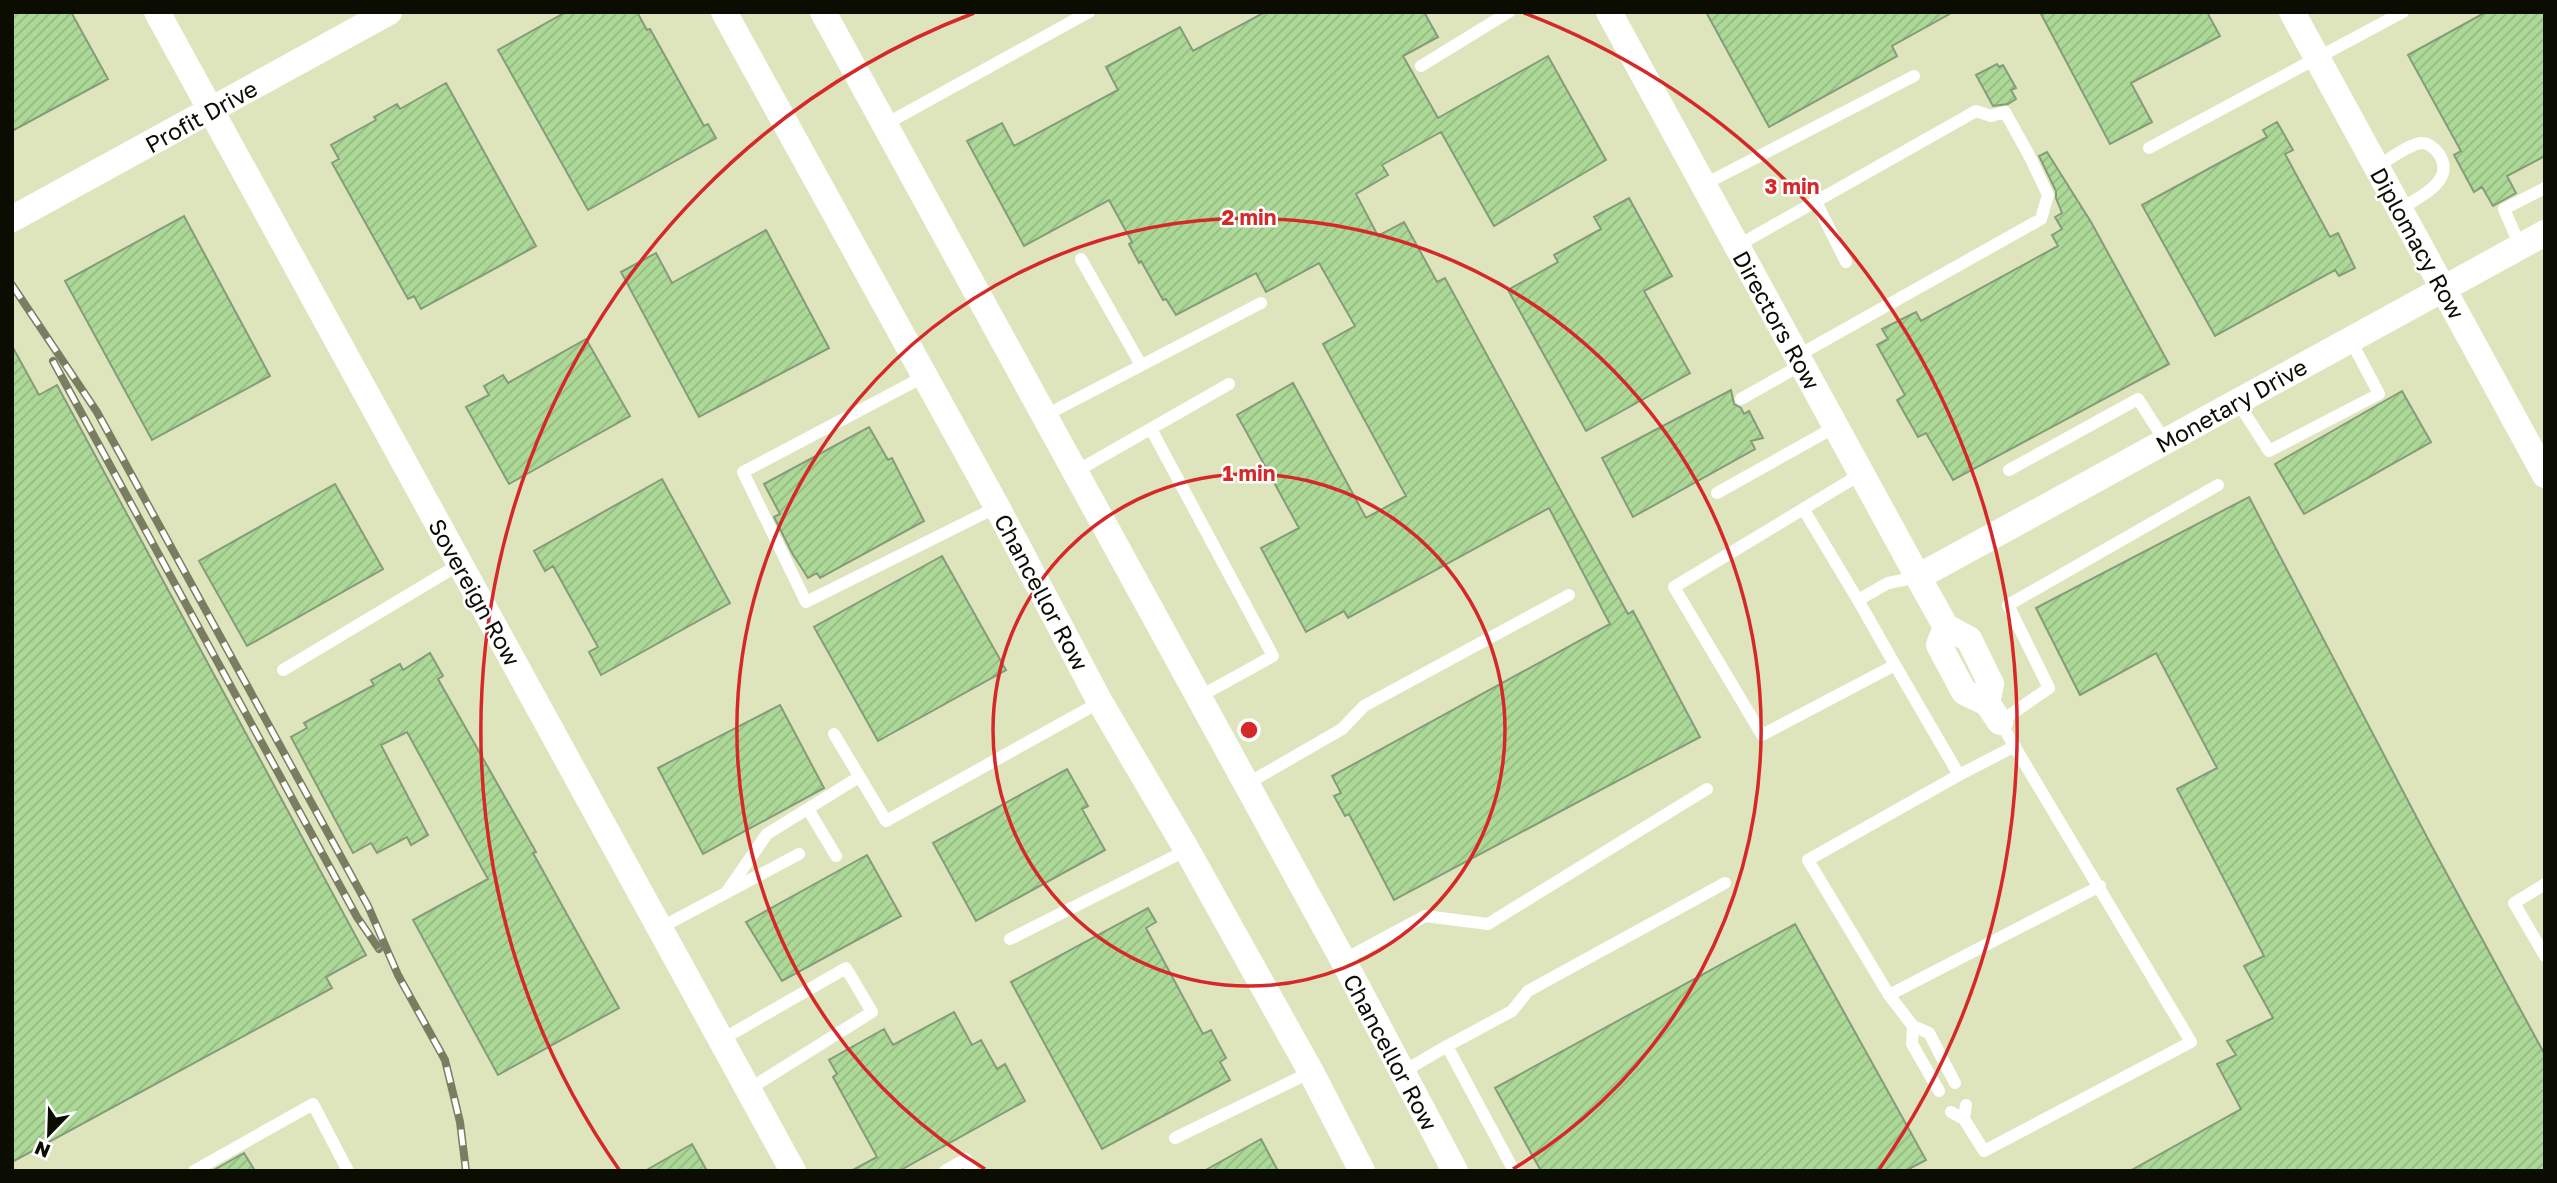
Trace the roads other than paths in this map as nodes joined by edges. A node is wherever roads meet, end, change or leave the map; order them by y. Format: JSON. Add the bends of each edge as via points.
{"nodes":[{"id":1,"x":157,"y":12,"type":"edge"},
{"id":2,"x":389,"y":12,"type":"edge"},
{"id":3,"x":724,"y":12,"type":"edge"},
{"id":4,"x":823,"y":12,"type":"edge"},
{"id":5,"x":1089,"y":12,"type":"edge"},
{"id":6,"x":1509,"y":12,"type":"edge"},
{"id":7,"x":1609,"y":12,"type":"edge"},
{"id":8,"x":2292,"y":12,"type":"edge"},
{"id":9,"x":2403,"y":12,"type":"edge"},
{"id":10,"x":2317,"y":58,"type":"junction"},
{"id":11,"x":1421,"y":66,"type":"dead end"},
{"id":12,"x":1913,"y":76,"type":"dead end"},
{"id":13,"x":210,"y":110,"type":"junction"},
{"id":14,"x":883,"y":125,"type":"junction"},
{"id":15,"x":2148,"y":148,"type":"dead end"},
{"id":16,"x":2376,"y":167,"type":"junction"},
{"id":17,"x":1703,"y":185,"type":"junction"},
{"id":18,"x":2545,"y":188,"type":"edge"},
{"id":19,"x":1816,"y":202,"type":"junction"},
{"id":20,"x":2400,"y":209,"type":"junction"},
{"id":21,"x":12,"y":219,"type":"edge"},
{"id":22,"x":2545,"y":233,"type":"edge"},
{"id":23,"x":1737,"y":246,"type":"junction"},
{"id":24,"x":2520,"y":246,"type":"junction"},
{"id":25,"x":1081,"y":259,"type":"dead end"},
{"id":26,"x":1846,"y":262,"type":"dead end"},
{"id":27,"x":2443,"y":288,"type":"junction"},
{"id":28,"x":1261,"y":303,"type":"dead end"},
{"id":29,"x":2350,"y":339,"type":"junction"},
{"id":30,"x":1799,"y":360,"type":"junction"},
{"id":31,"x":1141,"y":365,"type":"junction"},
{"id":32,"x":925,"y":376,"type":"junction"},
{"id":33,"x":1229,"y":384,"type":"dead end"},
{"id":34,"x":1741,"y":399,"type":"dead end"},
{"id":35,"x":2237,"y":401,"type":"junction"},
{"id":36,"x":1044,"y":416,"type":"junction"},
{"id":37,"x":1835,"y":427,"type":"junction"},
{"id":38,"x":1151,"y":429,"type":"junction"},
{"id":39,"x":2165,"y":441,"type":"junction"},
{"id":40,"x":2009,"y":470,"type":"dead end"},
{"id":41,"x":1075,"y":472,"type":"junction"},
{"id":42,"x":1861,"y":474,"type":"junction"},
{"id":43,"x":2545,"y":475,"type":"edge"},
{"id":44,"x":2218,"y":485,"type":"dead end"},
{"id":45,"x":1717,"y":493,"type":"dead end"},
{"id":46,"x":997,"y":507,"type":"junction"},
{"id":47,"x":1804,"y":510,"type":"junction"},
{"id":48,"x":460,"y":564,"type":"junction"},
{"id":49,"x":1917,"y":577,"type":"junction"},
{"id":50,"x":1569,"y":595,"type":"dead end"},
{"id":51,"x":1858,"y":600,"type":"junction"},
{"id":52,"x":1895,"y":665,"type":"junction"},
{"id":53,"x":283,"y":670,"type":"dead end"},
{"id":54,"x":1197,"y":698,"type":"junction"},
{"id":55,"x":1100,"y":702,"type":"junction"},
{"id":56,"x":1994,"y":713,"type":"junction"},
{"id":57,"x":834,"y":734,"type":"dead end"},
{"id":58,"x":2015,"y":746,"type":"junction"},
{"id":59,"x":1959,"y":775,"type":"junction"},
{"id":60,"x":859,"y":777,"type":"junction"},
{"id":61,"x":1245,"y":785,"type":"junction"},
{"id":62,"x":1707,"y":789,"type":"dead end"},
{"id":63,"x":808,"y":809,"type":"junction"},
{"id":64,"x":1187,"y":850,"type":"junction"},
{"id":65,"x":799,"y":854,"type":"dead end"},
{"id":66,"x":836,"y":856,"type":"dead end"},
{"id":67,"x":1725,"y":883,"type":"dead end"},
{"id":68,"x":2545,"y":884,"type":"edge"},
{"id":69,"x":2100,"y":886,"type":"junction"},
{"id":70,"x":726,"y":893,"type":"junction"},
{"id":71,"x":660,"y":928,"type":"junction"},
{"id":72,"x":1010,"y":939,"type":"dead end"},
{"id":73,"x":2545,"y":956,"type":"edge"},
{"id":74,"x":1343,"y":960,"type":"junction"},
{"id":75,"x":1889,"y":995,"type":"junction"},
{"id":76,"x":1913,"y":1026,"type":"junction"},
{"id":77,"x":722,"y":1040,"type":"junction"},
{"id":78,"x":1447,"y":1046,"type":"junction"},
{"id":79,"x":1311,"y":1072,"type":"junction"},
{"id":80,"x":1401,"y":1073,"type":"junction"},
{"id":81,"x":1955,"y":1083,"type":"dead end"},
{"id":82,"x":748,"y":1089,"type":"junction"},
{"id":83,"x":1939,"y":1091,"type":"dead end"},
{"id":84,"x":1966,"y":1105,"type":"dead end"},
{"id":85,"x":1951,"y":1112,"type":"dead end"},
{"id":86,"x":1965,"y":1119,"type":"junction"},
{"id":87,"x":1175,"y":1138,"type":"dead end"},
{"id":88,"x":194,"y":1171,"type":"edge"},
{"id":89,"x":348,"y":1171,"type":"edge"},
{"id":90,"x":793,"y":1171,"type":"edge"},
{"id":91,"x":945,"y":1171,"type":"edge"},
{"id":92,"x":972,"y":1171,"type":"edge"},
{"id":93,"x":1362,"y":1171,"type":"edge"},
{"id":94,"x":1455,"y":1171,"type":"edge"},
{"id":95,"x":1514,"y":1171,"type":"edge"}],
"edges":[{"from":1,"to":13,"type":"street","name":"Sovereign Row"},
{"from":2,"to":13,"type":"street","name":"Profit Drive"},
{"from":3,"to":32,"type":"street","name":"Chancellor Row"},
{"from":4,"to":14,"type":"street","name":"Chancellor Row"},
{"from":5,"to":14,"type":"lane"},
{"from":6,"to":11,"type":"lane"},
{"from":7,"to":17,"type":"street","name":"Directors Row"},
{"from":8,"to":10,"type":"street","name":"Diplomacy Row"},
{"from":9,"to":10,"type":"lane"},
{"from":10,"to":15,"type":"lane"},
{"from":10,"to":16,"type":"street","name":"Diplomacy Row"},
{"from":12,"to":17,"type":"lane"},
{"from":13,"to":21,"type":"street","name":"Profit Drive"},
{"from":13,"to":48,"type":"street","name":"Sovereign Row"},
{"from":14,"to":36,"type":"street","name":"Chancellor Row"},
{"from":16,"to":20,"type":"street","name":"Diplomacy Row"},
{"from":16,"to":20,"type":"lane","via":[[2420,143],[2438,154],[2444,165],[2442,178]]},
{"from":17,"to":23,"type":"street","name":"Directors Row"},
{"from":18,"to":24,"type":"lane","via":[[2504,209]]},
{"from":19,"to":23,"type":"lane"},
{"from":19,"to":26,"type":"lane"},
{"from":19,"to":30,"type":"lane","via":[[1976,111],[1991,116],[2005,112],[2048,195],[2041,219]]},
{"from":20,"to":27,"type":"street","name":"Diplomacy Row"},
{"from":22,"to":24,"type":"street","name":"Monetary Drive"},
{"from":23,"to":30,"type":"street","name":"Directors Row"},
{"from":24,"to":27,"type":"street","name":"Monetary Drive"},
{"from":25,"to":31,"type":"lane"},
{"from":27,"to":29,"type":"street","name":"Monetary Drive"},
{"from":27,"to":43,"type":"street","name":"Diplomacy Row"},
{"from":28,"to":31,"type":"lane"},
{"from":29,"to":35,"type":"street","name":"Monetary Drive"},
{"from":29,"to":35,"type":"lane","via":[[2379,394],[2269,451]]},
{"from":30,"to":34,"type":"lane"},
{"from":30,"to":37,"type":"street","name":"Directors Row"},
{"from":31,"to":36,"type":"lane"},
{"from":32,"to":46,"type":"street","name":"Chancellor Row"},
{"from":32,"to":46,"type":"lane","via":[[743,472],[806,602]]},
{"from":33,"to":38,"type":"lane"},
{"from":35,"to":39,"type":"street","name":"Monetary Drive"},
{"from":36,"to":41,"type":"street","name":"Chancellor Row"},
{"from":37,"to":42,"type":"street","name":"Directors Row"},
{"from":37,"to":45,"type":"lane"},
{"from":38,"to":41,"type":"lane"},
{"from":38,"to":54,"type":"lane","via":[[1273,656]]},
{"from":39,"to":40,"type":"lane","via":[[2138,398]]},
{"from":39,"to":49,"type":"street","name":"Monetary Drive"},
{"from":41,"to":54,"type":"street","name":"Chancellor Row"},
{"from":42,"to":47,"type":"lane"},
{"from":42,"to":49,"type":"street","name":"Directors Row"},
{"from":44,"to":56,"type":"lane","via":[[2008,605],[2049,688]]},
{"from":46,"to":55,"type":"street","name":"Chancellor Row"},
{"from":47,"to":51,"type":"lane"},
{"from":47,"to":52,"type":"lane","via":[[1674,587],[1762,735]]},
{"from":48,"to":53,"type":"lane"},
{"from":48,"to":71,"type":"street","name":"Sovereign Row"},
{"from":49,"to":51,"type":"lane","via":[[1888,583]]},
{"from":49,"to":56,"type":"street","name":"Directors Row","via":[[1946,627],[1969,639],[1992,684]]},
{"from":50,"to":61,"type":"lane","via":[[1364,706],[1342,729]]},
{"from":51,"to":52,"type":"lane"},
{"from":52,"to":59,"type":"lane"},
{"from":54,"to":61,"type":"street","name":"Chancellor Row"},
{"from":55,"to":60,"type":"lane","via":[[886,821]]},
{"from":55,"to":64,"type":"street","name":"Chancellor Row"},
{"from":56,"to":58,"type":"lane"},
{"from":57,"to":60,"type":"lane"},
{"from":58,"to":59,"type":"lane"},
{"from":58,"to":69,"type":"lane"},
{"from":59,"to":75,"type":"lane","via":[[1808,860]]},
{"from":60,"to":63,"type":"lane"},
{"from":61,"to":74,"type":"street","name":"Chancellor Row"},
{"from":62,"to":74,"type":"lane","via":[[1488,923],[1424,916]]},
{"from":63,"to":66,"type":"lane"},
{"from":63,"to":70,"type":"lane","via":[[767,834]]},
{"from":64,"to":72,"type":"lane"},
{"from":64,"to":79,"type":"street","name":"Chancellor Row"},
{"from":65,"to":70,"type":"lane"},
{"from":67,"to":78,"type":"lane","via":[[1528,991],[1512,1011]]},
{"from":68,"to":73,"type":"lane","via":[[2515,903]]},
{"from":69,"to":75,"type":"lane"},
{"from":69,"to":86,"type":"lane","via":[[2191,1042],[1984,1151]]},
{"from":70,"to":71,"type":"lane"},
{"from":71,"to":77,"type":"street","name":"Sovereign Row"},
{"from":74,"to":80,"type":"street","name":"Chancellor Row"},
{"from":75,"to":76,"type":"lane"},
{"from":76,"to":81,"type":"lane","via":[[1928,1033]]},
{"from":76,"to":83,"type":"lane","via":[[1912,1044]]},
{"from":77,"to":82,"type":"street","name":"Sovereign Row"},
{"from":77,"to":82,"type":"lane","via":[[846,968],[872,1012]]},
{"from":78,"to":80,"type":"lane"},
{"from":78,"to":95,"type":"lane"},
{"from":79,"to":87,"type":"lane"},
{"from":79,"to":93,"type":"street","name":"Chancellor Row"},
{"from":80,"to":94,"type":"street","name":"Chancellor Row"},
{"from":82,"to":90,"type":"street","name":"Sovereign Row"},
{"from":84,"to":86,"type":"lane"},
{"from":85,"to":86,"type":"lane"},
{"from":88,"to":89,"type":"lane","via":[[313,1104]]},
{"from":91,"to":92,"type":"lane","via":[[966,1159]]}]}
